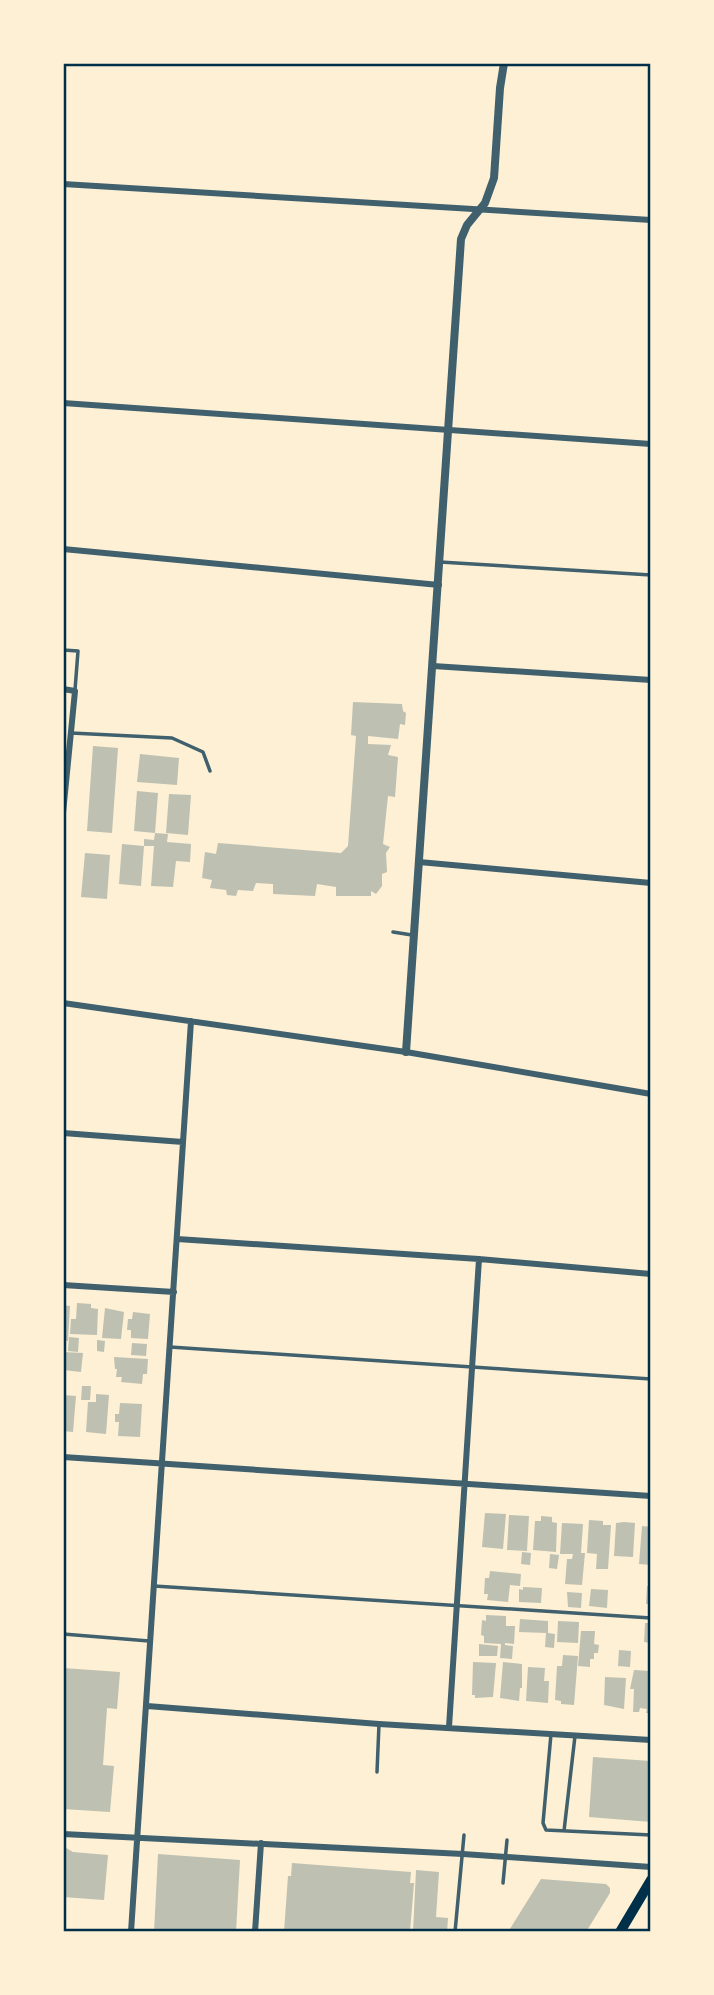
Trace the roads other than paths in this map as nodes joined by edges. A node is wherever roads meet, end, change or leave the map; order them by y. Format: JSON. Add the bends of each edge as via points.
{"nodes":[{"id":1,"x":504,"y":63,"type":"edge"},
{"id":2,"x":63,"y":184,"type":"edge"},
{"id":3,"x":480,"y":210,"type":"junction"},
{"id":4,"x":651,"y":220,"type":"edge"},
{"id":5,"x":63,"y":403,"type":"edge"},
{"id":6,"x":450,"y":430,"type":"junction"},
{"id":7,"x":651,"y":444,"type":"edge"},
{"id":8,"x":63,"y":549,"type":"edge"},
{"id":9,"x":440,"y":562,"type":"junction"},
{"id":10,"x":651,"y":575,"type":"edge"},
{"id":11,"x":439,"y":585,"type":"junction"},
{"id":12,"x":63,"y":650,"type":"edge"},
{"id":13,"x":433,"y":666,"type":"junction"},
{"id":14,"x":651,"y":680,"type":"edge"},
{"id":15,"x":63,"y":689,"type":"edge"},
{"id":16,"x":75,"y":691,"type":"junction"},
{"id":17,"x":71,"y":733,"type":"junction"},
{"id":18,"x":210,"y":771,"type":"dead end"},
{"id":19,"x":63,"y":813,"type":"edge"},
{"id":20,"x":419,"y":862,"type":"junction"},
{"id":21,"x":651,"y":883,"type":"edge"},
{"id":22,"x":393,"y":932,"type":"dead end"},
{"id":23,"x":414,"y":935,"type":"junction"},
{"id":24,"x":63,"y":1003,"type":"edge"},
{"id":25,"x":191,"y":1021,"type":"junction"},
{"id":26,"x":406,"y":1052,"type":"junction"},
{"id":27,"x":651,"y":1094,"type":"edge"},
{"id":28,"x":63,"y":1133,"type":"edge"},
{"id":29,"x":183,"y":1142,"type":"junction"},
{"id":30,"x":177,"y":1239,"type":"junction"},
{"id":31,"x":479,"y":1259,"type":"junction"},
{"id":32,"x":651,"y":1275,"type":"edge"},
{"id":33,"x":63,"y":1285,"type":"edge"},
{"id":34,"x":174,"y":1292,"type":"junction"},
{"id":35,"x":170,"y":1347,"type":"junction"},
{"id":36,"x":472,"y":1367,"type":"junction"},
{"id":37,"x":651,"y":1379,"type":"edge"},
{"id":38,"x":63,"y":1457,"type":"edge"},
{"id":39,"x":162,"y":1464,"type":"junction"},
{"id":40,"x":464,"y":1483,"type":"junction"},
{"id":41,"x":651,"y":1496,"type":"edge"},
{"id":42,"x":155,"y":1586,"type":"junction"},
{"id":43,"x":457,"y":1606,"type":"junction"},
{"id":44,"x":651,"y":1618,"type":"edge"},
{"id":45,"x":63,"y":1634,"type":"edge"},
{"id":46,"x":151,"y":1641,"type":"junction"},
{"id":47,"x":147,"y":1706,"type":"junction"},
{"id":48,"x":379,"y":1724,"type":"junction"},
{"id":49,"x":449,"y":1727,"type":"junction"},
{"id":50,"x":551,"y":1734,"type":"junction"},
{"id":51,"x":575,"y":1735,"type":"junction"},
{"id":52,"x":651,"y":1740,"type":"edge"},
{"id":53,"x":377,"y":1772,"type":"dead end"},
{"id":54,"x":562,"y":1831,"type":"junction"},
{"id":55,"x":63,"y":1834,"type":"edge"},
{"id":56,"x":464,"y":1835,"type":"dead end"},
{"id":57,"x":651,"y":1835,"type":"edge"},
{"id":58,"x":138,"y":1836,"type":"junction"},
{"id":59,"x":507,"y":1840,"type":"dead end"},
{"id":60,"x":261,"y":1843,"type":"junction"},
{"id":61,"x":463,"y":1854,"type":"junction"},
{"id":62,"x":505,"y":1857,"type":"junction"},
{"id":63,"x":651,"y":1867,"type":"edge"},
{"id":64,"x":651,"y":1880,"type":"edge"},
{"id":65,"x":503,"y":1883,"type":"dead end"},
{"id":66,"x":131,"y":1932,"type":"edge"},
{"id":67,"x":255,"y":1932,"type":"edge"},
{"id":68,"x":456,"y":1932,"type":"edge"},
{"id":69,"x":620,"y":1932,"type":"edge"}],
"edges":[{"from":1,"to":3,"type":"street","via":[[494,178]]},
{"from":2,"to":3,"type":"street"},
{"from":3,"to":4,"type":"street"},
{"from":3,"to":6,"type":"street","via":[[461,239]]},
{"from":5,"to":6,"type":"street"},
{"from":6,"to":7,"type":"street"},
{"from":6,"to":9,"type":"street"},
{"from":8,"to":11,"type":"street"},
{"from":9,"to":10,"type":"lane"},
{"from":9,"to":11,"type":"street"},
{"from":11,"to":13,"type":"street"},
{"from":12,"to":16,"type":"lane","via":[[78,652]]},
{"from":13,"to":14,"type":"street"},
{"from":13,"to":20,"type":"street"},
{"from":15,"to":16,"type":"street"},
{"from":16,"to":17,"type":"street"},
{"from":17,"to":18,"type":"lane","via":[[172,738],[203,752]]},
{"from":17,"to":19,"type":"street"},
{"from":20,"to":21,"type":"street"},
{"from":20,"to":23,"type":"street"},
{"from":22,"to":23,"type":"lane"},
{"from":23,"to":26,"type":"street"},
{"from":24,"to":25,"type":"street"},
{"from":25,"to":26,"type":"street"},
{"from":25,"to":29,"type":"street"},
{"from":26,"to":27,"type":"street"},
{"from":28,"to":29,"type":"street"},
{"from":29,"to":30,"type":"street"},
{"from":30,"to":31,"type":"street"},
{"from":30,"to":34,"type":"street"},
{"from":31,"to":32,"type":"street"},
{"from":31,"to":36,"type":"street"},
{"from":33,"to":34,"type":"street"},
{"from":34,"to":35,"type":"street"},
{"from":35,"to":36,"type":"lane"},
{"from":35,"to":39,"type":"street"},
{"from":36,"to":37,"type":"lane"},
{"from":36,"to":40,"type":"street"},
{"from":38,"to":39,"type":"street"},
{"from":39,"to":40,"type":"street"},
{"from":39,"to":42,"type":"street"},
{"from":40,"to":41,"type":"street"},
{"from":40,"to":43,"type":"street"},
{"from":42,"to":43,"type":"lane"},
{"from":42,"to":46,"type":"street"},
{"from":43,"to":44,"type":"lane"},
{"from":43,"to":49,"type":"street"},
{"from":45,"to":46,"type":"lane"},
{"from":46,"to":47,"type":"street"},
{"from":47,"to":48,"type":"street"},
{"from":47,"to":58,"type":"street"},
{"from":48,"to":49,"type":"street"},
{"from":48,"to":53,"type":"lane"},
{"from":49,"to":50,"type":"street"},
{"from":50,"to":51,"type":"street"},
{"from":50,"to":54,"type":"lane","via":[[543,1826]]},
{"from":51,"to":52,"type":"street"},
{"from":51,"to":54,"type":"lane","via":[[566,1828]]},
{"from":54,"to":57,"type":"lane"},
{"from":55,"to":58,"type":"street"},
{"from":56,"to":61,"type":"lane"},
{"from":58,"to":60,"type":"street"},
{"from":58,"to":66,"type":"street"},
{"from":59,"to":62,"type":"lane"},
{"from":60,"to":61,"type":"street"},
{"from":60,"to":67,"type":"street"},
{"from":61,"to":62,"type":"street"},
{"from":61,"to":68,"type":"lane"},
{"from":62,"to":63,"type":"street"},
{"from":62,"to":65,"type":"lane"},
{"from":64,"to":69,"type":"main road"}]}
